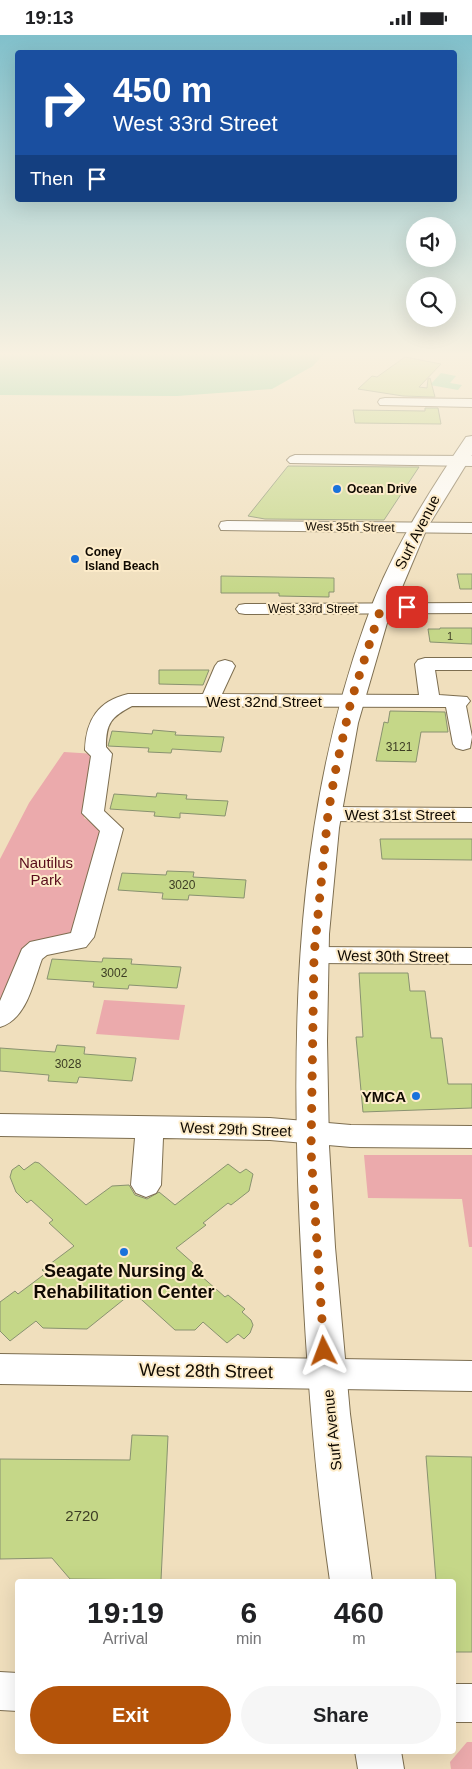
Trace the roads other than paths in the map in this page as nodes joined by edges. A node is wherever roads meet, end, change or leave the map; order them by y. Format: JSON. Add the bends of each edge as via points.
{"nodes":[{"id":1,"x":472,"y":441,"type":"edge"},
{"id":2,"x":295,"y":460,"type":"dead end"},
{"id":3,"x":464,"y":461,"type":"edge"},
{"id":4,"x":228,"y":526,"type":"dead end"},
{"id":5,"x":417,"y":528,"type":"junction"},
{"id":6,"x":472,"y":528,"type":"edge"},
{"id":7,"x":472,"y":607,"type":"edge"},
{"id":8,"x":381,"y":608,"type":"junction"},
{"id":9,"x":245,"y":609,"type":"dead end"},
{"id":10,"x":472,"y":664,"type":"edge"},
{"id":11,"x":224,"y":666,"type":"dead end"},
{"id":12,"x":427,"y":680,"type":"junction"},
{"id":13,"x":472,"y":680,"type":"edge"},
{"id":14,"x":210,"y":700,"type":"junction"},
{"id":15,"x":351,"y":701,"type":"junction"},
{"id":16,"x":430,"y":701,"type":"junction"},
{"id":17,"x":464,"y":744,"type":"dead end"},
{"id":18,"x":328,"y":814,"type":"junction"},
{"id":19,"x":472,"y":815,"type":"edge"},
{"id":20,"x":314,"y":955,"type":"junction"},
{"id":21,"x":472,"y":956,"type":"edge"},
{"id":22,"x":0,"y":1019,"type":"edge"},
{"id":23,"x":0,"y":1125,"type":"edge"},
{"id":24,"x":150,"y":1127,"type":"junction"},
{"id":25,"x":312,"y":1133,"type":"junction"},
{"id":26,"x":472,"y":1137,"type":"edge"},
{"id":27,"x":146,"y":1185,"type":"dead end"},
{"id":28,"x":0,"y":1369,"type":"edge"},
{"id":29,"x":326,"y":1373,"type":"junction"},
{"id":30,"x":472,"y":1376,"type":"edge"},
{"id":31,"x":351,"y":1579,"type":"edge"},
{"id":32,"x":0,"y":1691,"type":"edge"},
{"id":33,"x":15,"y":1692,"type":"edge"},
{"id":34,"x":456,"y":1703,"type":"edge"},
{"id":35,"x":472,"y":1703,"type":"edge"},
{"id":36,"x":379,"y":1754,"type":"edge"},
{"id":37,"x":382,"y":1769,"type":"edge"}],
"edges":[{"from":1,"to":3,"type":"main road","name":"Surf Avenue"},
{"from":2,"to":3,"type":"street"},
{"from":3,"to":5,"type":"main road","name":"Surf Avenue","via":[[436,493]]},
{"from":4,"to":5,"type":"street","name":"West 35th Street"},
{"from":5,"to":6,"type":"street","name":"West 35th Street"},
{"from":5,"to":8,"type":"main road","name":"Surf Avenue"},
{"from":7,"to":8,"type":"street","name":"West 33rd Street"},
{"from":8,"to":9,"type":"street","name":"West 33rd Street"},
{"from":8,"to":15,"type":"main road","name":"Surf Avenue"},
{"from":10,"to":12,"type":"street","via":[[425,664]]},
{"from":11,"to":14,"type":"street"},
{"from":12,"to":13,"type":"street"},
{"from":12,"to":16,"type":"street"},
{"from":14,"to":15,"type":"street","name":"West 32nd Street"},
{"from":14,"to":22,"type":"street","name":"West 32nd Street","via":[[128,701],[102,715],[95,738],[95,749],[102,754],[93,813],[112,829],[82,937],[77,941],[38,948],[31,955],[9,1010]]},
{"from":15,"to":16,"type":"street","name":"West 32nd Street"},
{"from":15,"to":18,"type":"main road","name":"Surf Avenue"},
{"from":16,"to":17,"type":"street","name":"West 32nd Street","via":[[458,701]]},
{"from":18,"to":19,"type":"street","name":"West 31st Street"},
{"from":18,"to":20,"type":"main road","name":"Surf Avenue"},
{"from":20,"to":21,"type":"street","name":"West 30th Street"},
{"from":20,"to":25,"type":"main road","name":"Surf Avenue"},
{"from":23,"to":24,"type":"street","name":"West 29th Street"},
{"from":24,"to":25,"type":"street","name":"West 29th Street"},
{"from":24,"to":27,"type":"street"},
{"from":25,"to":26,"type":"street","name":"West 29th Street"},
{"from":25,"to":29,"type":"main road","name":"Surf Avenue"},
{"from":28,"to":29,"type":"street","name":"West 28th Street"},
{"from":29,"to":30,"type":"street","name":"West 28th Street"},
{"from":29,"to":31,"type":"main road","name":"Surf Avenue"},
{"from":32,"to":33,"type":"street"},
{"from":34,"to":35,"type":"street"},
{"from":36,"to":37,"type":"main road"}]}
